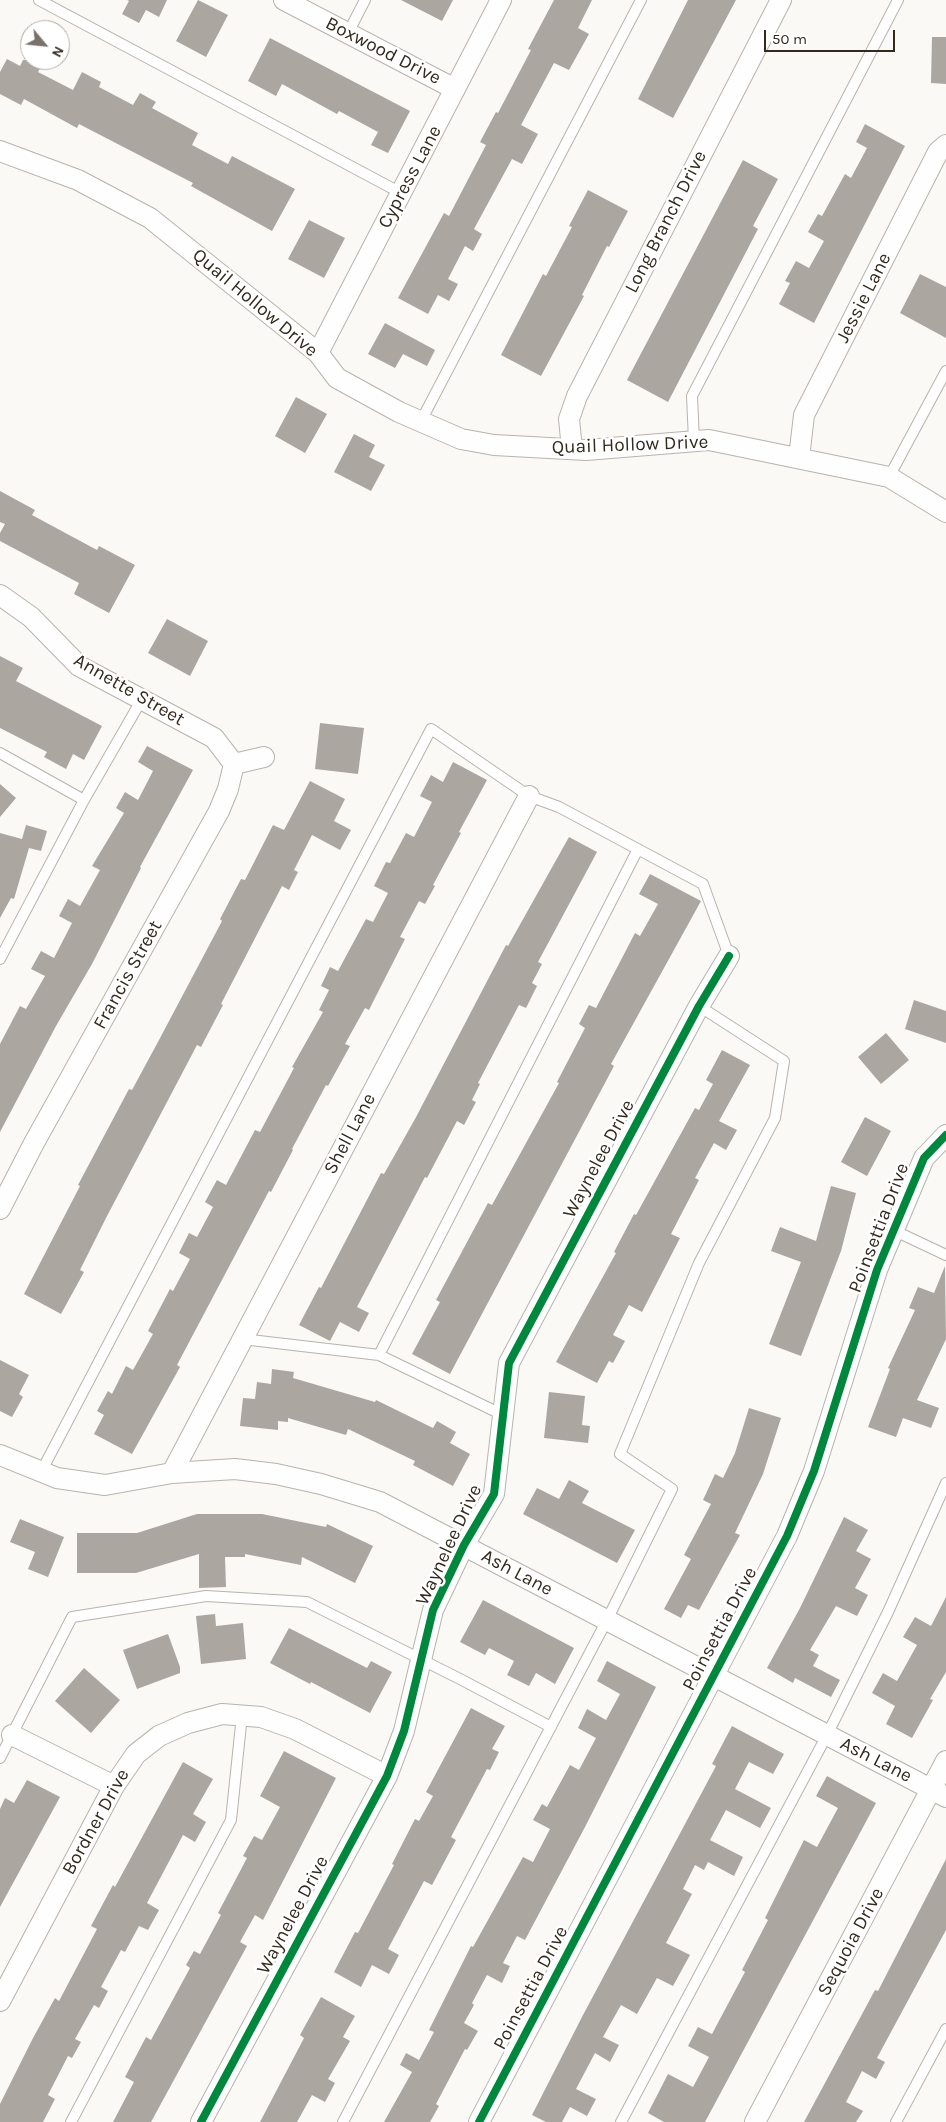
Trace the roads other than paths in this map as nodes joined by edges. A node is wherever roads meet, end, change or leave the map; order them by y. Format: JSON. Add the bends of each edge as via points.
{"nodes":[{"id":1,"x":39,"y":0,"type":"edge"},
{"id":2,"x":284,"y":0,"type":"edge"},
{"id":3,"x":365,"y":0,"type":"edge"},
{"id":4,"x":501,"y":0,"type":"edge"},
{"id":5,"x":641,"y":0,"type":"edge"},
{"id":6,"x":781,"y":0,"type":"edge"},
{"id":7,"x":898,"y":0,"type":"edge"},
{"id":8,"x":348,"y":33,"type":"junction"},
{"id":9,"x":455,"y":89,"type":"junction"},
{"id":10,"x":946,"y":145,"type":"edge"},
{"id":11,"x":0,"y":151,"type":"edge"},
{"id":12,"x":402,"y":193,"type":"junction"},
{"id":13,"x":318,"y":354,"type":"junction"},
{"id":14,"x":946,"y":371,"type":"edge"},
{"id":15,"x":421,"y":421,"type":"junction"},
{"id":16,"x":694,"y":441,"type":"junction"},
{"id":17,"x":572,"y":449,"type":"junction"},
{"id":18,"x":800,"y":458,"type":"junction"},
{"id":19,"x":889,"y":477,"type":"junction"},
{"id":20,"x":946,"y":512,"type":"edge"},
{"id":21,"x":0,"y":595,"type":"edge"},
{"id":22,"x":142,"y":700,"type":"junction"},
{"id":23,"x":0,"y":753,"type":"edge"},
{"id":24,"x":264,"y":757,"type":"dead end"},
{"id":25,"x":234,"y":764,"type":"junction"},
{"id":26,"x":528,"y":796,"type":"junction"},
{"id":27,"x":84,"y":800,"type":"junction"},
{"id":28,"x":638,"y":849,"type":"junction"},
{"id":29,"x":729,"y":956,"type":"joint"},
{"id":30,"x":0,"y":959,"type":"edge"},
{"id":31,"x":699,"y":1006,"type":"junction"},
{"id":32,"x":946,"y":1135,"type":"edge"},
{"id":33,"x":0,"y":1209,"type":"edge"},
{"id":34,"x":893,"y":1230,"type":"junction"},
{"id":35,"x":946,"y":1255,"type":"edge"},
{"id":36,"x":242,"y":1339,"type":"junction"},
{"id":37,"x":379,"y":1355,"type":"junction"},
{"id":38,"x":503,"y":1415,"type":"junction"},
{"id":39,"x":0,"y":1455,"type":"edge"},
{"id":40,"x":41,"y":1472,"type":"junction"},
{"id":41,"x":172,"y":1473,"type":"junction"},
{"id":42,"x":946,"y":1483,"type":"edge"},
{"id":43,"x":464,"y":1545,"type":"junction"},
{"id":44,"x":607,"y":1620,"type":"junction"},
{"id":45,"x":422,"y":1660,"type":"junction"},
{"id":46,"x":714,"y":1677,"type":"junction"},
{"id":47,"x":242,"y":1715,"type":"junction"},
{"id":48,"x":551,"y":1727,"type":"junction"},
{"id":49,"x":12,"y":1735,"type":"junction"},
{"id":50,"x":827,"y":1735,"type":"junction"},
{"id":51,"x":0,"y":1758,"type":"edge"},
{"id":52,"x":946,"y":1761,"type":"edge"},
{"id":53,"x":387,"y":1776,"type":"junction"},
{"id":54,"x":114,"y":1786,"type":"junction"},
{"id":55,"x":939,"y":1793,"type":"edge"},
{"id":56,"x":0,"y":2001,"type":"edge"},
{"id":57,"x":946,"y":2029,"type":"edge"},
{"id":58,"x":71,"y":2122,"type":"edge"},
{"id":59,"x":201,"y":2122,"type":"edge"},
{"id":60,"x":344,"y":2122,"type":"edge"},
{"id":61,"x":479,"y":2122,"type":"edge"},
{"id":62,"x":622,"y":2122,"type":"edge"},
{"id":63,"x":755,"y":2122,"type":"edge"},
{"id":64,"x":896,"y":2122,"type":"edge"}],
"edges":[{"from":1,"to":12,"type":"lane"},
{"from":2,"to":8,"type":"street","name":"Boxwood Drive"},
{"from":3,"to":8,"type":"lane"},
{"from":4,"to":9,"type":"street","name":"Cypress Lane"},
{"from":5,"to":15,"type":"lane"},
{"from":6,"to":17,"type":"street","name":"Long Branch Drive","via":[[577,396],[569,419]]},
{"from":7,"to":16,"type":"lane","via":[[692,396]]},
{"from":8,"to":9,"type":"street","name":"Boxwood Drive"},
{"from":9,"to":12,"type":"street","name":"Cypress Lane"},
{"from":10,"to":18,"type":"street","name":"Jessie Lane","via":[[938,152],[804,415]]},
{"from":11,"to":13,"type":"street","name":"Quail Hollow Drive","via":[[78,180],[150,218]]},
{"from":12,"to":13,"type":"street","name":"Cypress Lane"},
{"from":13,"to":15,"type":"street","name":"Quail Hollow Drive","via":[[337,378]]},
{"from":14,"to":19,"type":"lane"},
{"from":15,"to":17,"type":"street","name":"Quail Hollow Drive","via":[[461,439],[494,445]]},
{"from":16,"to":17,"type":"street","name":"Quail Hollow Drive"},
{"from":16,"to":18,"type":"street","name":"Quail Hollow Drive","via":[[709,440]]},
{"from":18,"to":19,"type":"street","name":"Quail Hollow Drive"},
{"from":19,"to":20,"type":"street","name":"Quail Hollow Drive"},
{"from":21,"to":22,"type":"street","name":"Annette Street","via":[[31,617],[79,666]]},
{"from":22,"to":25,"type":"street","name":"Annette Street","via":[[214,738]]},
{"from":22,"to":27,"type":"lane"},
{"from":23,"to":27,"type":"lane"},
{"from":24,"to":25,"type":"street"},
{"from":25,"to":33,"type":"street","name":"Francis Street","via":[[219,811]]},
{"from":26,"to":28,"type":"lane","via":[[558,807]]},
{"from":26,"to":36,"type":"street","name":"Shell Lane"},
{"from":26,"to":40,"type":"lane","via":[[430,729]]},
{"from":27,"to":30,"type":"lane"},
{"from":28,"to":29,"type":"lane","via":[[703,884]]},
{"from":28,"to":37,"type":"lane"},
{"from":29,"to":31,"type":"street","name":"Waynelee Drive"},
{"from":31,"to":38,"type":"street","name":"Waynelee Drive","via":[[509,1363]]},
{"from":31,"to":44,"type":"lane","via":[[784,1061],[775,1118],[699,1263],[620,1454],[672,1489]]},
{"from":32,"to":34,"type":"street","name":"Poinsettia Drive","via":[[924,1158]]},
{"from":34,"to":35,"type":"lane"},
{"from":34,"to":46,"type":"street","name":"Poinsettia Drive","via":[[877,1270],[814,1472],[787,1536]]},
{"from":36,"to":37,"type":"lane"},
{"from":36,"to":41,"type":"street","name":"Shell Lane"},
{"from":37,"to":38,"type":"lane"},
{"from":38,"to":43,"type":"street","name":"Waynelee Drive","via":[[494,1494]]},
{"from":39,"to":40,"type":"street","name":"Ash Lane"},
{"from":40,"to":41,"type":"street","name":"Ash Lane","via":[[57,1478],[105,1485]]},
{"from":41,"to":43,"type":"street","name":"Ash Lane","via":[[236,1469],[321,1484],[380,1502]]},
{"from":42,"to":50,"type":"lane","via":[[888,1612]]},
{"from":43,"to":44,"type":"street","name":"Ash Lane"},
{"from":43,"to":45,"type":"street","name":"Waynelee Drive","via":[[433,1610]]},
{"from":44,"to":46,"type":"street","name":"Ash Lane"},
{"from":44,"to":48,"type":"lane"},
{"from":45,"to":48,"type":"lane"},
{"from":45,"to":49,"type":"lane","via":[[307,1602],[206,1596],[72,1617]]},
{"from":45,"to":53,"type":"street","name":"Waynelee Drive","via":[[404,1731]]},
{"from":46,"to":50,"type":"street","name":"Ash Lane"},
{"from":46,"to":61,"type":"street","name":"Poinsettia Drive"},
{"from":47,"to":53,"type":"street","name":"Bordner Drive","via":[[261,1717],[295,1729]]},
{"from":47,"to":54,"type":"street","name":"Bordner Drive","via":[[222,1714],[188,1723],[159,1736],[136,1754]]},
{"from":47,"to":58,"type":"lane","via":[[231,1820]]},
{"from":48,"to":60,"type":"lane"},
{"from":49,"to":51,"type":"lane"},
{"from":49,"to":54,"type":"street"},
{"from":50,"to":55,"type":"street","name":"Ash Lane"},
{"from":50,"to":62,"type":"lane"},
{"from":52,"to":55,"type":"street","name":"Sequoia Drive"},
{"from":53,"to":59,"type":"street","name":"Waynelee Drive"},
{"from":54,"to":56,"type":"street","name":"Bordner Drive"},
{"from":55,"to":63,"type":"street","name":"Sequoia Drive"},
{"from":57,"to":64,"type":"lane"}]}
